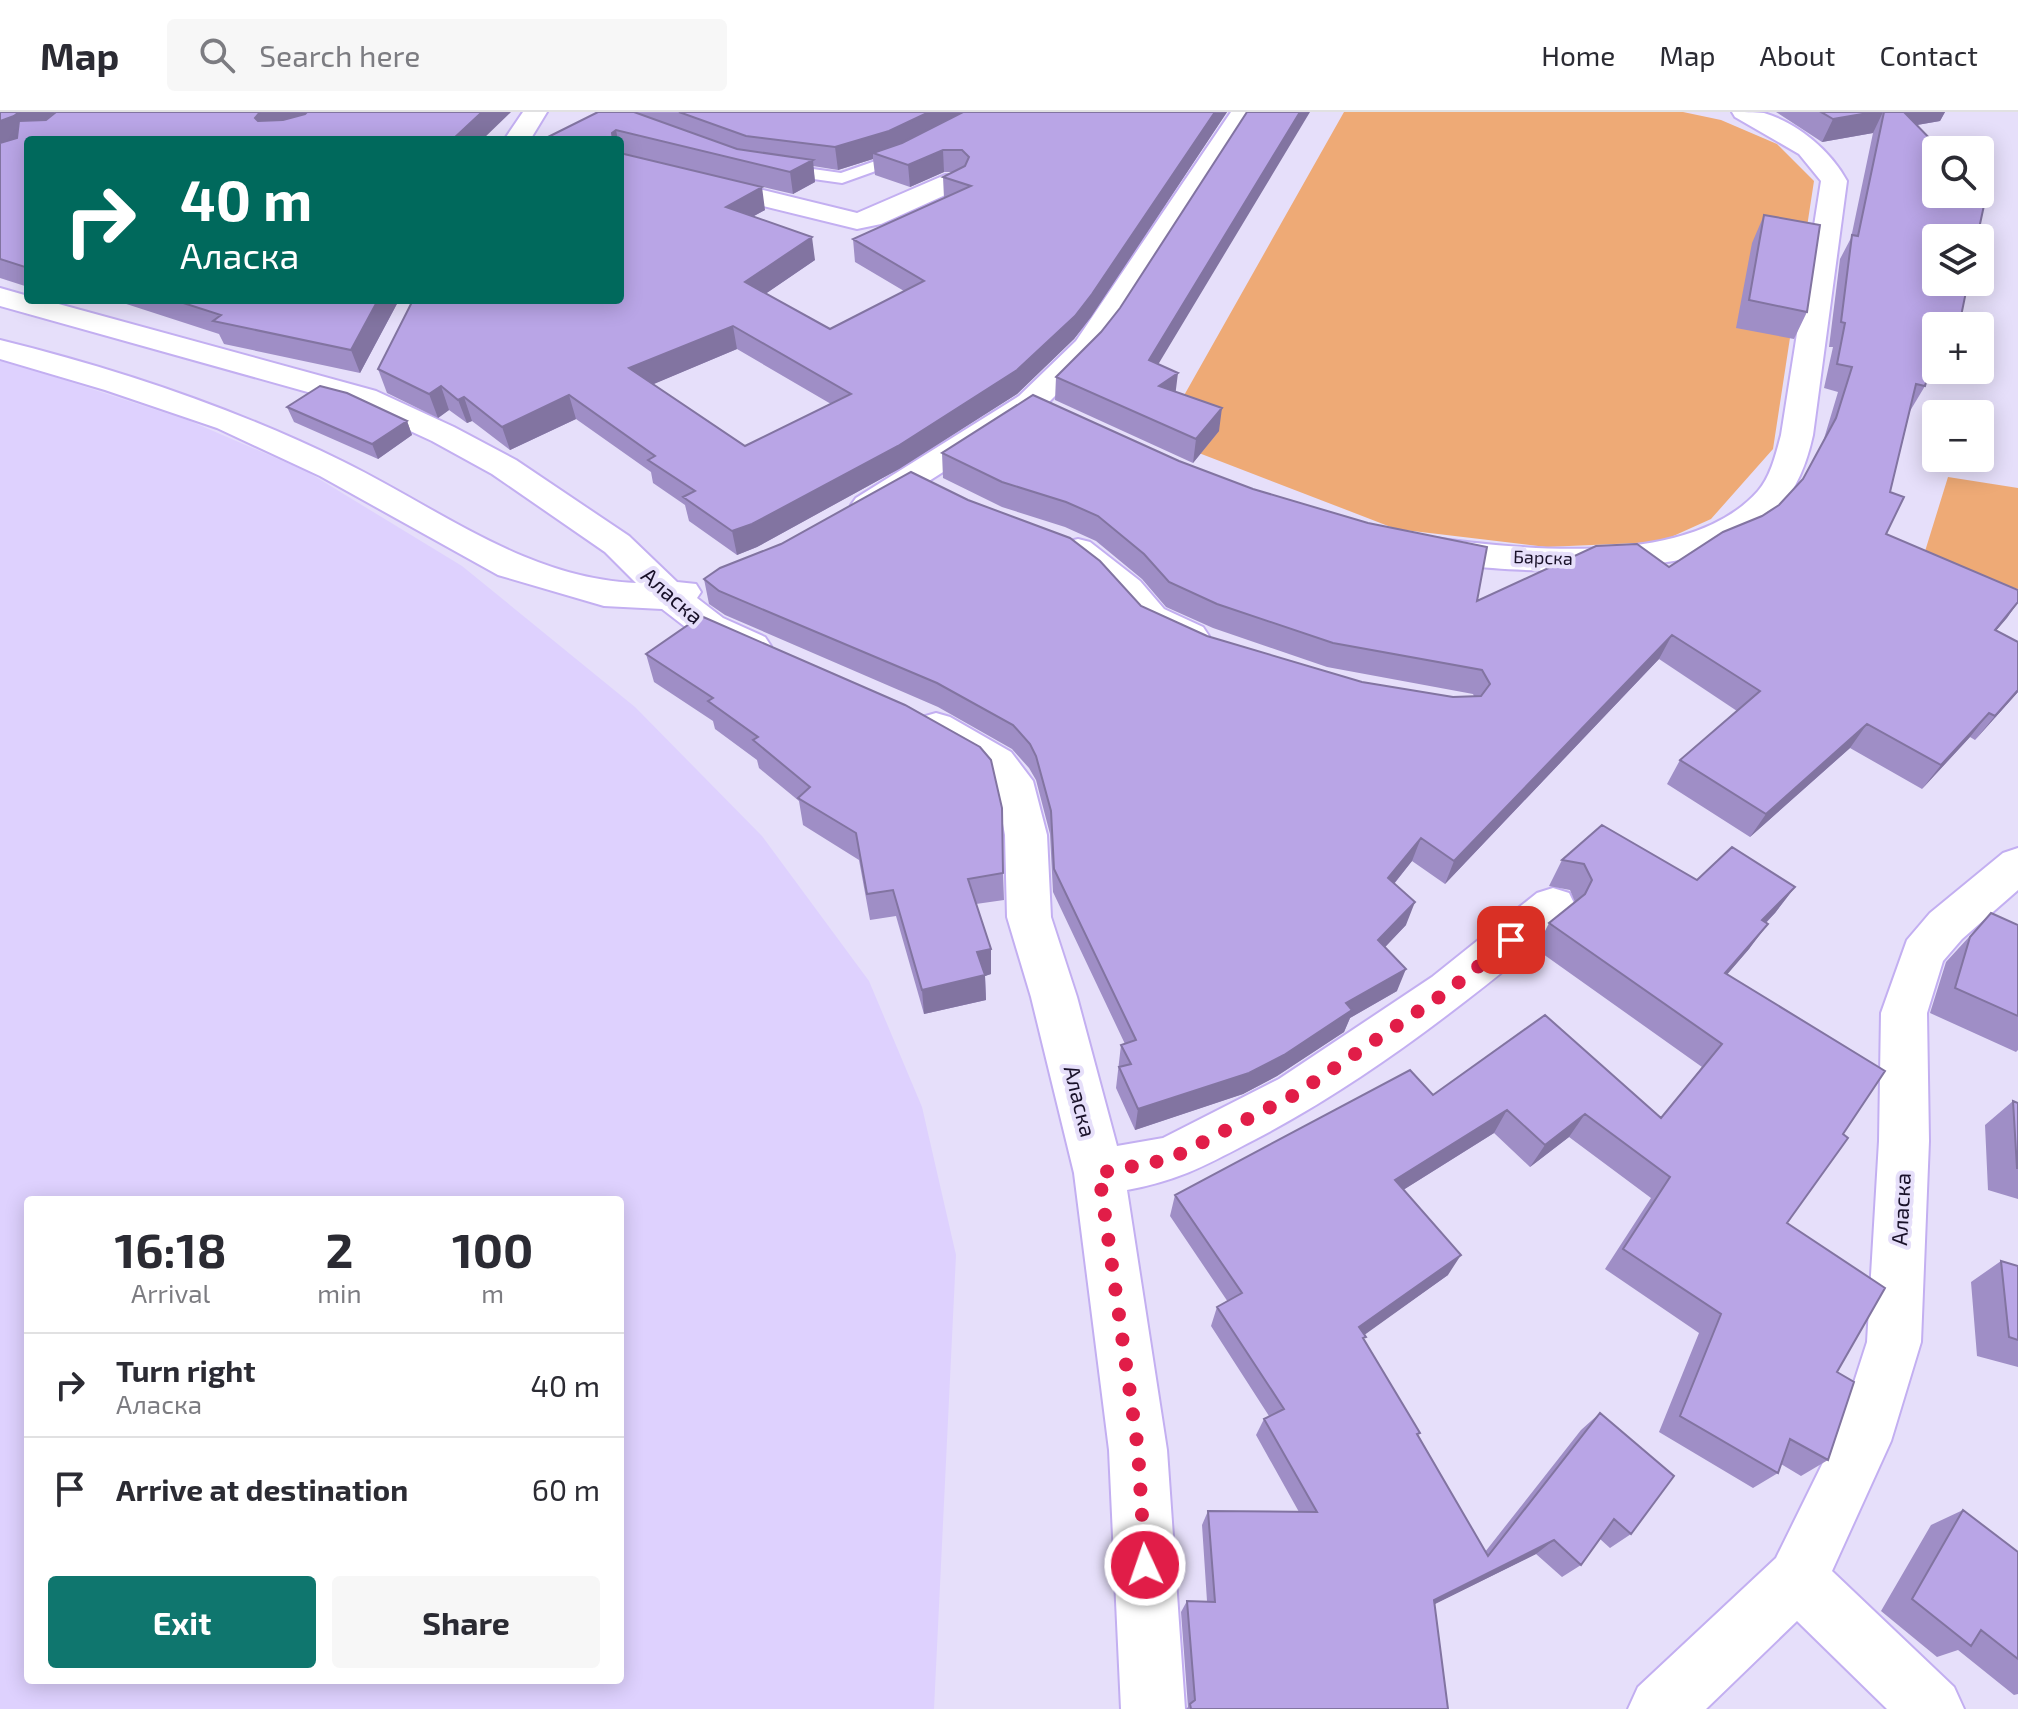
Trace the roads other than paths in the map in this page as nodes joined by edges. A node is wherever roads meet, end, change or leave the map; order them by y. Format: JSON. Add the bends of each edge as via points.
{"nodes":[{"id":1,"x":535,"y":112,"type":"edge"},
{"id":2,"x":1243,"y":112,"type":"edge"},
{"id":3,"x":1744,"y":112,"type":"edge"},
{"id":4,"x":520,"y":136,"type":"edge"},
{"id":5,"x":925,"y":146,"type":"edge"},
{"id":6,"x":624,"y":164,"type":"edge"},
{"id":7,"x":760,"y":167,"type":"edge"},
{"id":8,"x":954,"y":181,"type":"edge"},
{"id":9,"x":0,"y":297,"type":"edge"},
{"id":10,"x":24,"y":303,"type":"edge"},
{"id":11,"x":29,"y":304,"type":"edge"},
{"id":12,"x":0,"y":349,"type":"edge"},
{"id":13,"x":913,"y":479,"type":"junction"},
{"id":14,"x":951,"y":499,"type":"edge"},
{"id":15,"x":836,"y":522,"type":"edge"},
{"id":16,"x":1052,"y":538,"type":"edge"},
{"id":17,"x":1399,"y":544,"type":"edge"},
{"id":18,"x":714,"y":580,"type":"edge"},
{"id":19,"x":671,"y":597,"type":"junction"},
{"id":20,"x":1229,"y":651,"type":"edge"},
{"id":21,"x":787,"y":662,"type":"edge"},
{"id":22,"x":896,"y":708,"type":"edge"},
{"id":23,"x":2018,"y":865,"type":"edge"},
{"id":24,"x":1553,"y":905,"type":"dead end"},
{"id":25,"x":1099,"y":1173,"type":"junction"},
{"id":26,"x":1797,"y":1579,"type":"junction"},
{"id":27,"x":1153,"y":1709,"type":"edge"},
{"id":28,"x":1660,"y":1709,"type":"edge"},
{"id":29,"x":1932,"y":1709,"type":"edge"}],
"edges":[{"from":1,"to":4,"type":"street"},
{"from":2,"to":13,"type":"street","via":[[1043,410]]},
{"from":3,"to":17,"type":"street","name":"Барска","via":[[1814,154],[1834,181],[1795,447],[1773,496],[1750,520],[1716,538],[1643,554],[1475,555]]},
{"from":5,"to":7,"type":"lane","via":[[842,178]]},
{"from":6,"to":8,"type":"street","via":[[857,221]]},
{"from":9,"to":10,"type":"street","name":"Аласка"},
{"from":11,"to":19,"type":"street","name":"Аласка","via":[[372,386],[617,544]]},
{"from":12,"to":19,"type":"street","via":[[228,421],[332,469],[511,567],[604,594]]},
{"from":13,"to":14,"type":"street"},
{"from":13,"to":15,"type":"street"},
{"from":16,"to":20,"type":"street","via":[[1083,552],[1127,589],[1151,618]]},
{"from":18,"to":19,"type":"street"},
{"from":19,"to":21,"type":"street","name":"Аласка","via":[[710,627]]},
{"from":22,"to":25,"type":"street","name":"Аласка","via":[[997,762],[1013,781],[1026,835],[1029,917]]},
{"from":23,"to":26,"type":"street","name":"Аласка","via":[[1946,926],[1923,953],[1904,1013],[1894,1342],[1863,1441]]},
{"from":24,"to":25,"type":"street","via":[[1448,991],[1296,1094],[1170,1159]]},
{"from":25,"to":27,"type":"street","name":"Аласка","via":[[1138,1450]]},
{"from":26,"to":28,"type":"street","name":"Аласка"},
{"from":26,"to":29,"type":"street"}]}
